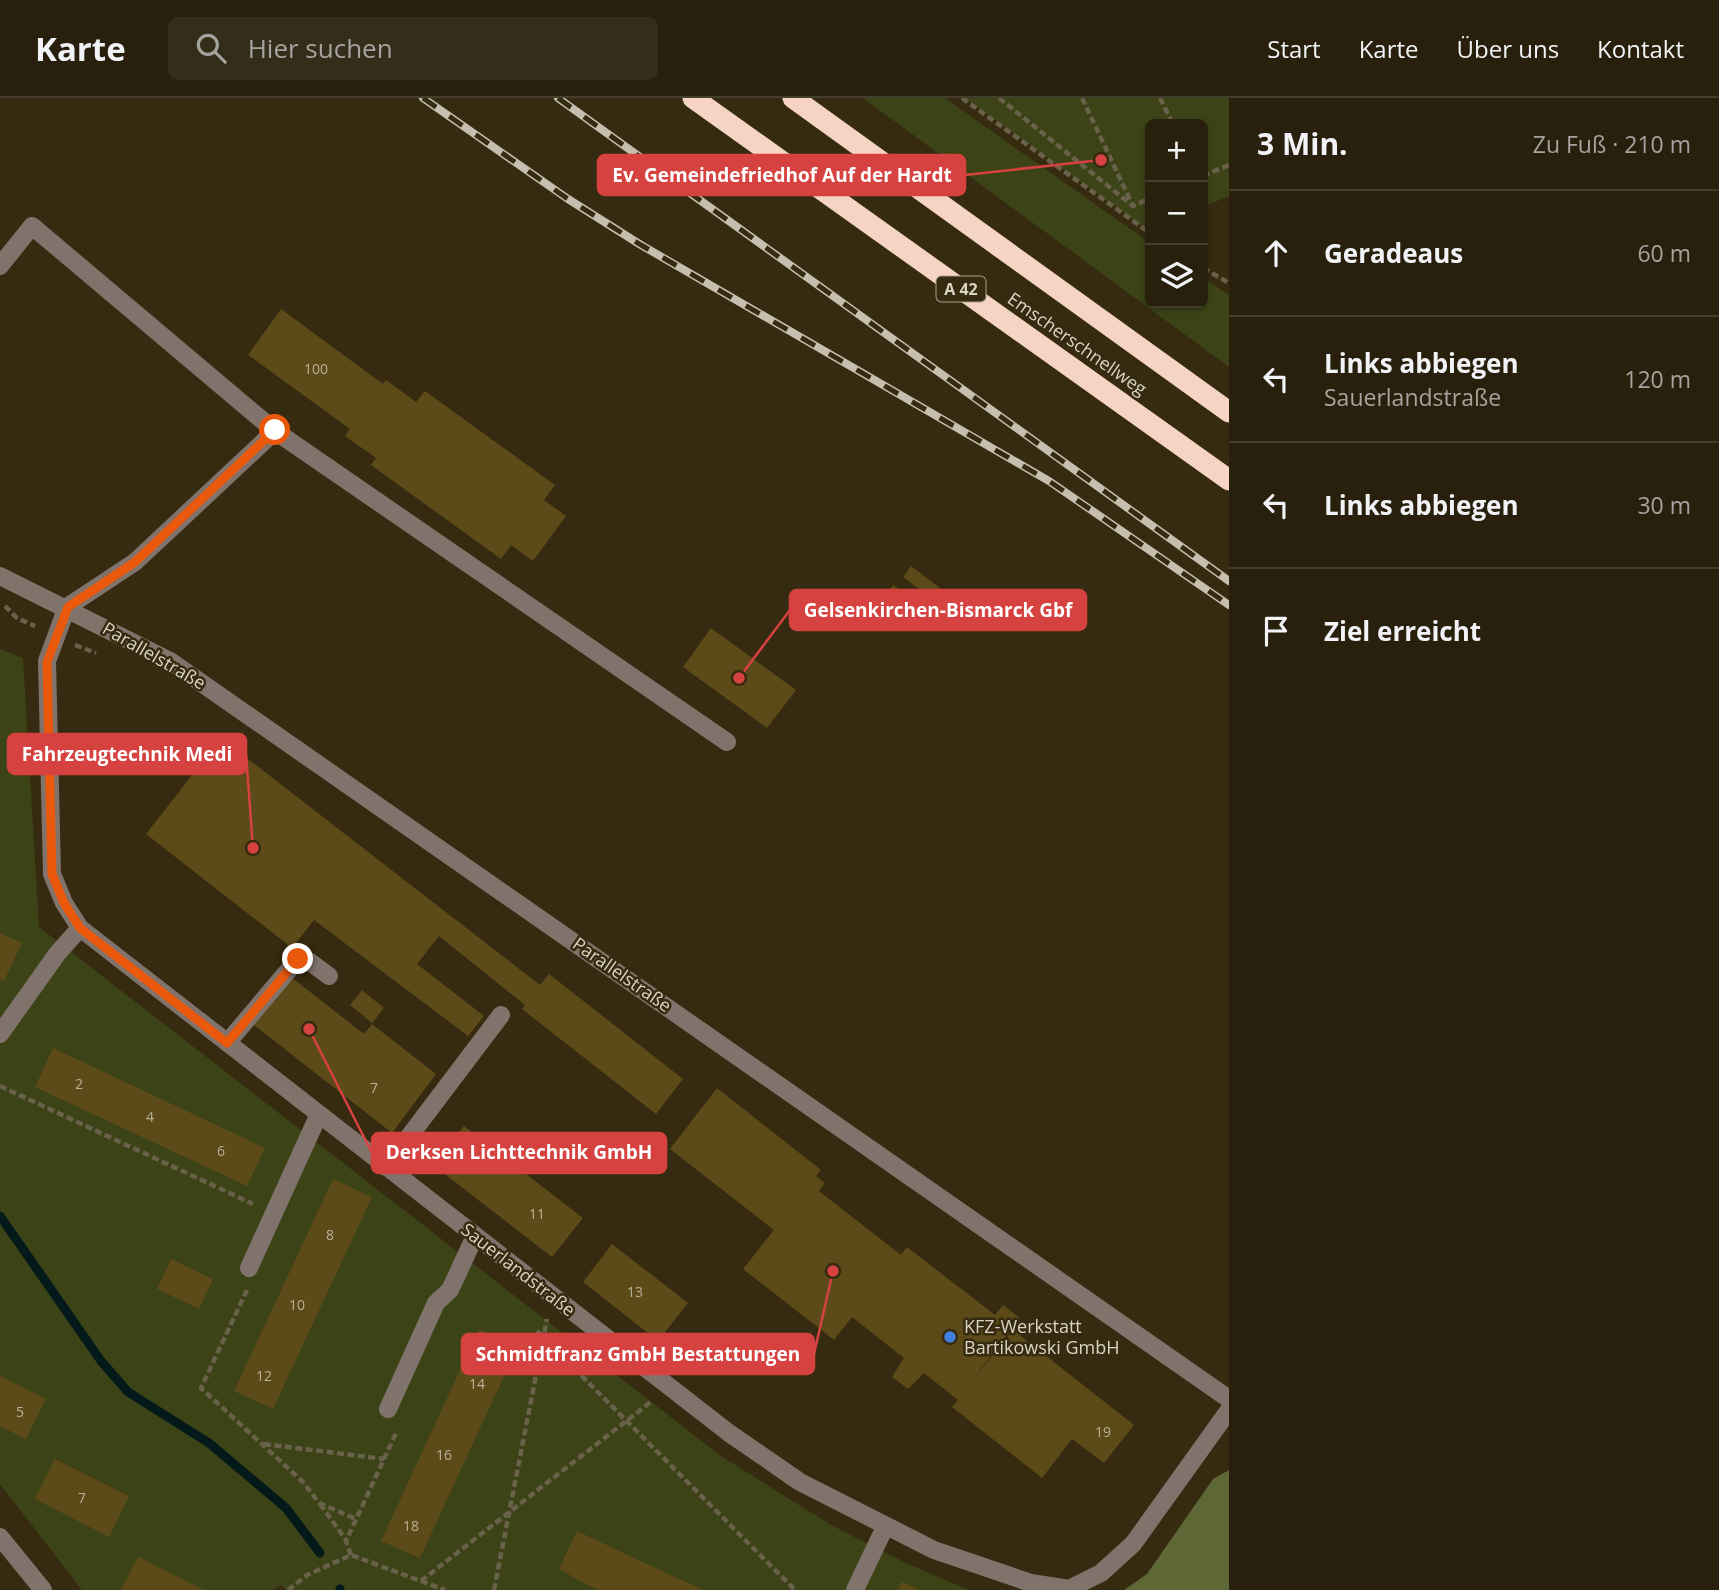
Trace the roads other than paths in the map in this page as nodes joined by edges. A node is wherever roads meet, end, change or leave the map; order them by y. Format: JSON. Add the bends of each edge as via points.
{"nodes":[{"id":1,"x":693,"y":98,"type":"edge"},
{"id":2,"x":793,"y":98,"type":"edge"},
{"id":3,"x":0,"y":266,"type":"edge"},
{"id":4,"x":1229,"y":412,"type":"edge"},
{"id":5,"x":275,"y":430,"type":"junction"},
{"id":6,"x":1229,"y":480,"type":"edge"},
{"id":7,"x":0,"y":576,"type":"edge"},
{"id":8,"x":68,"y":607,"type":"junction"},
{"id":9,"x":727,"y":742,"type":"dead end"},
{"id":10,"x":80,"y":928,"type":"junction"},
{"id":11,"x":329,"y":976,"type":"dead end"},
{"id":12,"x":501,"y":1015,"type":"dead end"},
{"id":13,"x":0,"y":1034,"type":"edge"},
{"id":14,"x":227,"y":1043,"type":"junction"},
{"id":15,"x":319,"y":1114,"type":"junction"},
{"id":16,"x":386,"y":1167,"type":"junction"},
{"id":17,"x":475,"y":1236,"type":"junction"},
{"id":18,"x":248,"y":1268,"type":"road end"},
{"id":19,"x":1229,"y":1399,"type":"edge"},
{"id":20,"x":388,"y":1409,"type":"road end"},
{"id":21,"x":1229,"y":1410,"type":"edge"},
{"id":22,"x":885,"y":1527,"type":"junction"},
{"id":23,"x":0,"y":1536,"type":"edge"},
{"id":24,"x":43,"y":1590,"type":"edge"},
{"id":25,"x":855,"y":1590,"type":"edge"}],
"edges":[{"from":1,"to":6,"type":"highway","name":"Emscherschnellweg","number":"A 42"},
{"from":2,"to":4,"type":"highway","name":"Emscherschnellweg"},
{"from":3,"to":5,"type":"street","via":[[32,226]]},
{"from":5,"to":8,"type":"street","via":[[135,562]]},
{"from":5,"to":9,"type":"street"},
{"from":7,"to":8,"type":"street","name":"Parallelstraße"},
{"from":8,"to":10,"type":"street","name":"Sauerlandstraße","via":[[47,662],[52,874]]},
{"from":8,"to":19,"type":"street","name":"Parallelstraße","via":[[170,661]]},
{"from":10,"to":13,"type":"street"},
{"from":10,"to":14,"type":"street","name":"Sauerlandstraße"},
{"from":11,"to":14,"type":"street","via":[[298,959]]},
{"from":12,"to":16,"type":"street"},
{"from":14,"to":15,"type":"street","name":"Sauerlandstraße"},
{"from":15,"to":16,"type":"street","name":"Sauerlandstraße"},
{"from":15,"to":18,"type":"street"},
{"from":16,"to":17,"type":"street","name":"Sauerlandstraße"},
{"from":17,"to":20,"type":"street","via":[[450,1290],[436,1303]]},
{"from":17,"to":22,"type":"street","name":"Sauerlandstraße","via":[[800,1482]]},
{"from":21,"to":22,"type":"street","name":"Sauerlandstraße","via":[[1133,1544],[1101,1573],[1069,1589],[983,1569]]},
{"from":22,"to":25,"type":"street"},
{"from":23,"to":24,"type":"street"}]}
